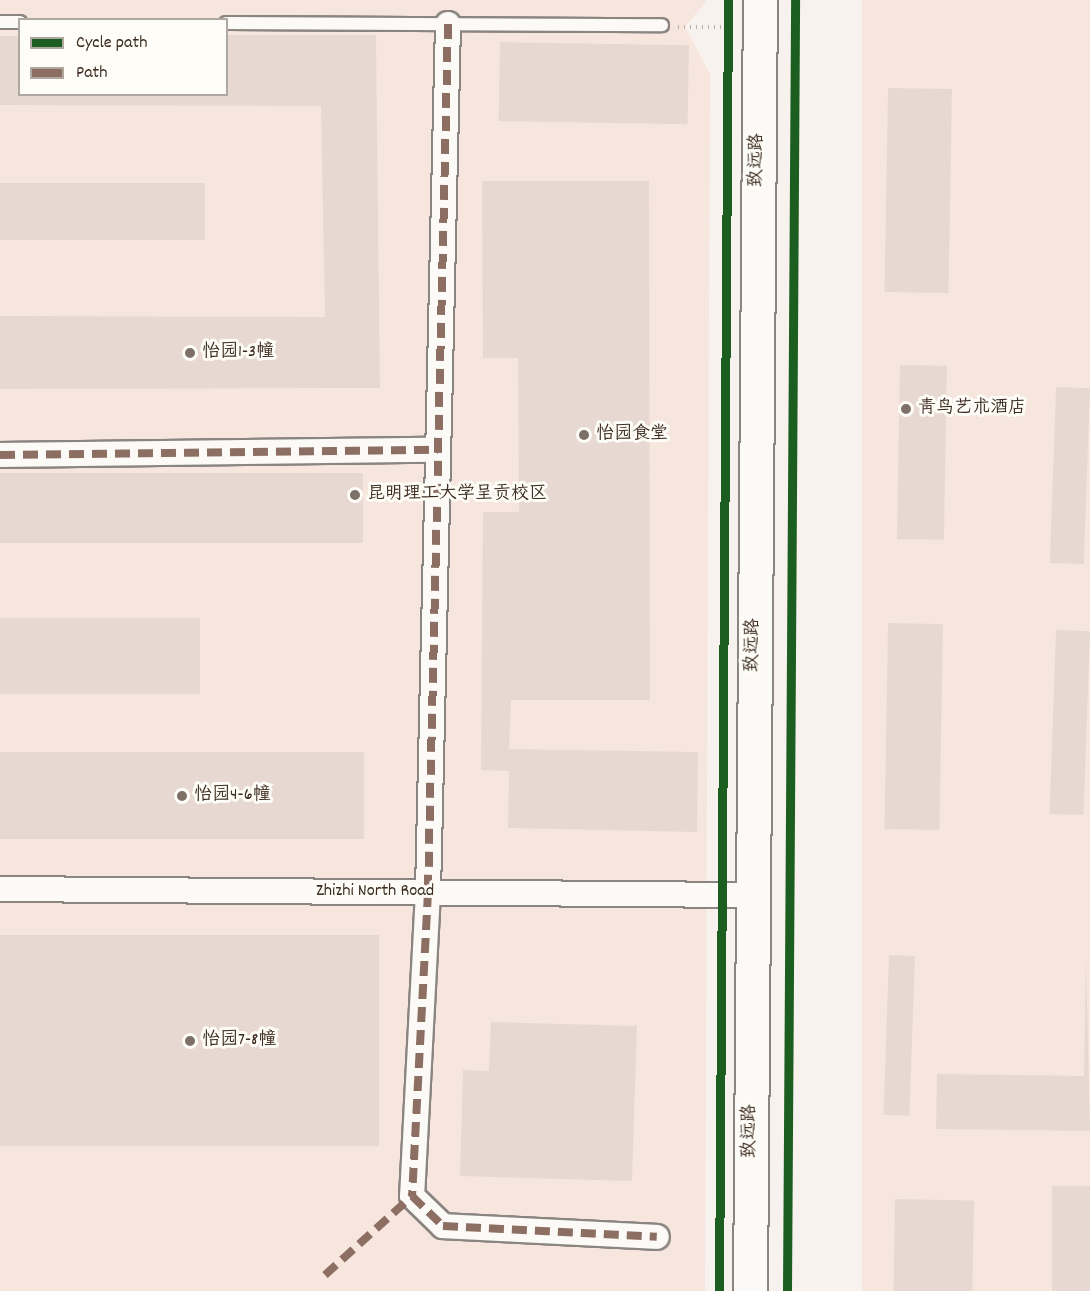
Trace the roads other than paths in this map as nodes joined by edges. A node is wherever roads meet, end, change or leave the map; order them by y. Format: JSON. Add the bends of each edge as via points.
{"nodes":[{"id":1,"x":760,"y":14,"type":"edge"},
{"id":2,"x":0,"y":22,"type":"edge"},
{"id":3,"x":18,"y":22,"type":"edge"},
{"id":4,"x":228,"y":23,"type":"edge"},
{"id":5,"x":448,"y":24,"type":"junction"},
{"id":6,"x":662,"y":26,"type":"road end"},
{"id":7,"x":438,"y":450,"type":"junction"},
{"id":8,"x":0,"y":454,"type":"edge"},
{"id":9,"x":0,"y":889,"type":"edge"},
{"id":10,"x":428,"y":892,"type":"junction"},
{"id":11,"x":751,"y":895,"type":"junction"},
{"id":12,"x":657,"y":1237,"type":"dead end"},
{"id":13,"x":750,"y":1291,"type":"edge"}],
"edges":[{"from":1,"to":11,"type":"street","name":"致远路"},
{"from":2,"to":3,"type":"lane"},
{"from":4,"to":5,"type":"lane"},
{"from":5,"to":6,"type":"lane"},
{"from":5,"to":7,"type":"street"},
{"from":7,"to":8,"type":"street"},
{"from":7,"to":10,"type":"street"},
{"from":9,"to":10,"type":"street","name":"Zhizhi North Road"},
{"from":10,"to":11,"type":"street","name":"Zhizhi North Road"},
{"from":10,"to":12,"type":"street","via":[[412,1196],[443,1226]]},
{"from":11,"to":13,"type":"street","name":"致远路"}]}
